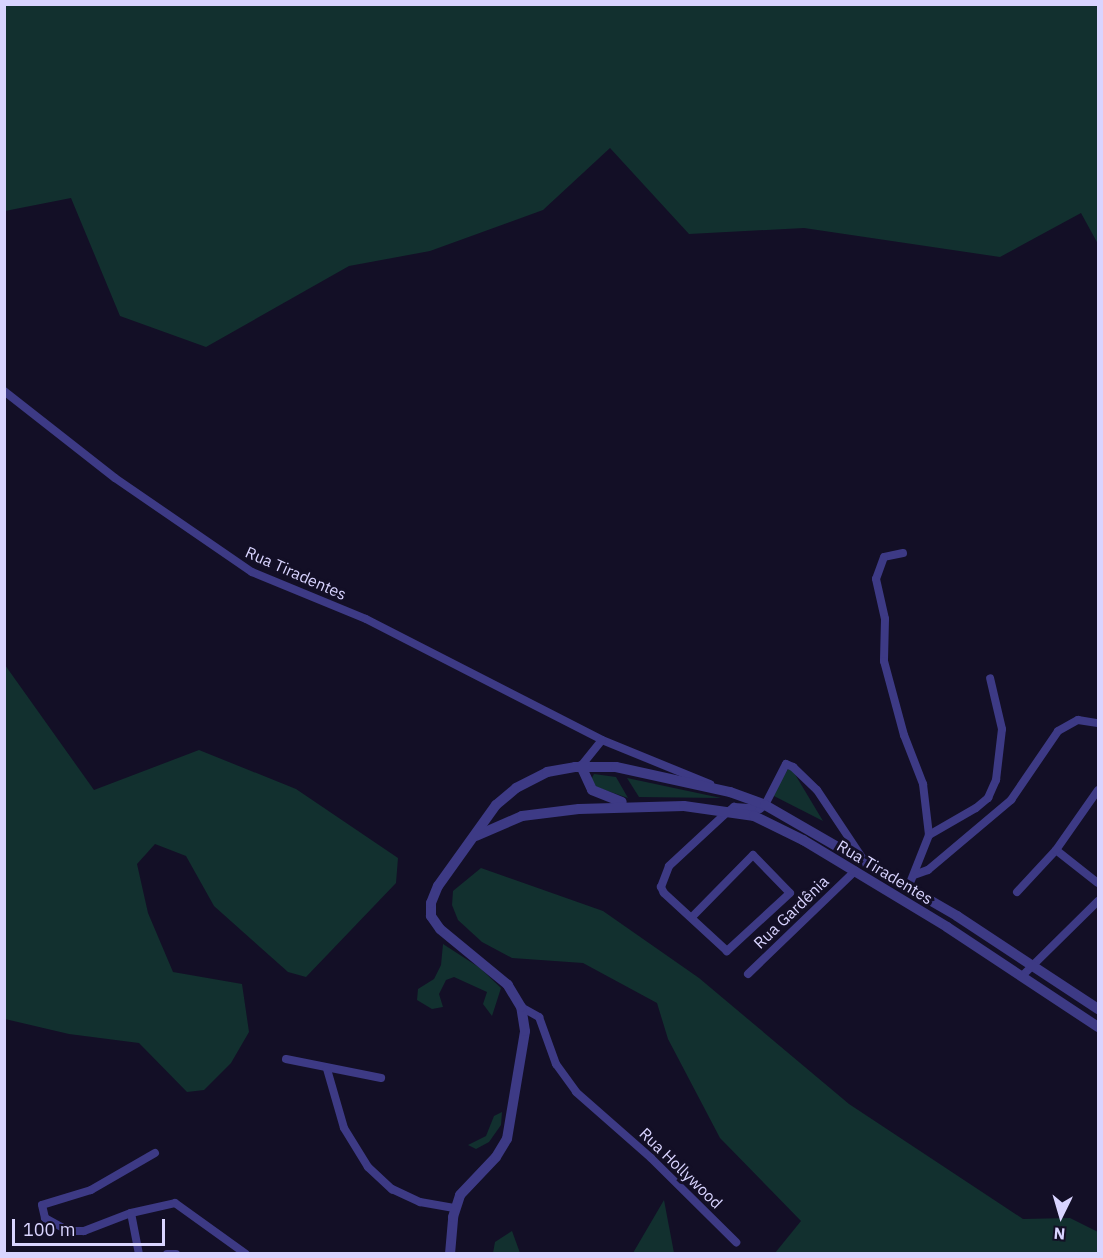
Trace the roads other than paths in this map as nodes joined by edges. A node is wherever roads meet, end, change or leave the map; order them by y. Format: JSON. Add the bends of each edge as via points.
{"nodes":[{"id":1,"x":4,"y":391,"type":"edge"},
{"id":2,"x":903,"y":553,"type":"dead end"},
{"id":3,"x":990,"y":678,"type":"dead end"},
{"id":4,"x":1098,"y":723,"type":"edge"},
{"id":5,"x":602,"y":740,"type":"junction"},
{"id":6,"x":581,"y":766,"type":"junction"},
{"id":7,"x":1098,"y":790,"type":"edge"},
{"id":8,"x":730,"y":792,"type":"junction"},
{"id":9,"x":634,"y":805,"type":"junction"},
{"id":10,"x":765,"y":805,"type":"junction"},
{"id":11,"x":705,"y":807,"type":"junction"},
{"id":12,"x":730,"y":809,"type":"junction"},
{"id":13,"x":780,"y":827,"type":"junction"},
{"id":14,"x":707,"y":828,"type":"junction"},
{"id":15,"x":929,"y":835,"type":"junction"},
{"id":16,"x":473,"y":837,"type":"junction"},
{"id":17,"x":1056,"y":850,"type":"junction"},
{"id":18,"x":865,"y":862,"type":"junction"},
{"id":19,"x":855,"y":871,"type":"junction"},
{"id":20,"x":914,"y":875,"type":"junction"},
{"id":21,"x":1098,"y":883,"type":"edge"},
{"id":22,"x":908,"y":888,"type":"junction"},
{"id":23,"x":1017,"y":892,"type":"dead end"},
{"id":24,"x":1098,"y":901,"type":"edge"},
{"id":25,"x":692,"y":917,"type":"junction"},
{"id":26,"x":1033,"y":966,"type":"junction"},
{"id":27,"x":748,"y":974,"type":"dead end"},
{"id":28,"x":1022,"y":976,"type":"junction"},
{"id":29,"x":1063,"y":985,"type":"junction"},
{"id":30,"x":1054,"y":996,"type":"junction"},
{"id":31,"x":521,"y":1007,"type":"junction"},
{"id":32,"x":1098,"y":1009,"type":"edge"},
{"id":33,"x":1098,"y":1027,"type":"edge"},
{"id":34,"x":286,"y":1059,"type":"dead end"},
{"id":35,"x":327,"y":1069,"type":"junction"},
{"id":36,"x":381,"y":1078,"type":"dead end"},
{"id":37,"x":155,"y":1153,"type":"dead end"},
{"id":38,"x":455,"y":1208,"type":"junction"},
{"id":39,"x":131,"y":1213,"type":"junction"},
{"id":40,"x":736,"y":1242,"type":"dead end"},
{"id":41,"x":139,"y":1254,"type":"edge"},
{"id":42,"x":167,"y":1254,"type":"edge"},
{"id":43,"x":176,"y":1254,"type":"edge"},
{"id":44,"x":246,"y":1254,"type":"edge"},
{"id":45,"x":450,"y":1254,"type":"edge"}],
"edges":[{"from":1,"to":5,"type":"street","name":"Rua Tiradentes","via":[[115,478],[231,561],[366,619]]},
{"from":2,"to":15,"type":"street","via":[[884,557],[876,579],[885,619],[884,661],[904,735],[923,784]]},
{"from":3,"to":15,"type":"street","via":[[1002,729],[996,780],[988,798],[976,808]]},
{"from":4,"to":20,"type":"street","via":[[1078,720],[1058,731],[1011,800],[928,870]]},
{"from":5,"to":6,"type":"street"},
{"from":5,"to":8,"type":"street","name":"Rua Tiradentes"},
{"from":6,"to":8,"type":"street","name":"Rua Tiradentes","via":[[620,768]]},
{"from":6,"to":9,"type":"street","via":[[592,790]]},
{"from":6,"to":16,"type":"street","name":"Rua Tiradentes","via":[[547,772],[516,788],[496,805]]},
{"from":7,"to":17,"type":"street"},
{"from":8,"to":10,"type":"street","name":"Rua Tiradentes"},
{"from":9,"to":11,"type":"street","name":"Rua Tiradentes"},
{"from":9,"to":16,"type":"street","via":[[522,816]]},
{"from":10,"to":12,"type":"street","via":[[760,809]]},
{"from":10,"to":13,"type":"street"},
{"from":10,"to":18,"type":"street","name":"Rua Tiradentes"},
{"from":10,"to":18,"type":"street","name":"Rua Tiradentes","via":[[786,764],[813,785]]},
{"from":11,"to":12,"type":"street","name":"Rua Tiradentes"},
{"from":11,"to":14,"type":"street"},
{"from":12,"to":13,"type":"street","name":"Rua Tiradentes"},
{"from":12,"to":14,"type":"street"},
{"from":13,"to":19,"type":"street","name":"Rua Tiradentes"},
{"from":14,"to":25,"type":"street","via":[[669,866],[662,882],[664,893]]},
{"from":15,"to":20,"type":"street"},
{"from":16,"to":31,"type":"street","name":"Rua Tiradentes","via":[[433,895],[431,916],[445,934],[497,973]]},
{"from":17,"to":21,"type":"street"},
{"from":17,"to":23,"type":"street"},
{"from":18,"to":22,"type":"street","name":"Rua Tiradentes"},
{"from":19,"to":27,"type":"street","name":"Rua Gardênia"},
{"from":19,"to":28,"type":"street","name":"Rua Tiradentes"},
{"from":20,"to":22,"type":"street"},
{"from":22,"to":26,"type":"street","name":"Rua Tiradentes"},
{"from":24,"to":26,"type":"street"},
{"from":25,"to":25,"type":"street","via":[[753,855],[790,890],[728,950]]},
{"from":26,"to":28,"type":"street"},
{"from":26,"to":29,"type":"street","name":"Rua Tiradentes"},
{"from":28,"to":30,"type":"street","name":"Rua Tiradentes"},
{"from":29,"to":30,"type":"street"},
{"from":29,"to":32,"type":"street","name":"Rua Tiradentes"},
{"from":30,"to":33,"type":"street","name":"Rua Tiradentes"},
{"from":31,"to":38,"type":"street","via":[[523,1054],[507,1139],[496,1157],[460,1195]]},
{"from":31,"to":40,"type":"street","name":"Rua Hollywood","via":[[539,1017],[566,1080]]},
{"from":34,"to":35,"type":"street"},
{"from":35,"to":36,"type":"street"},
{"from":35,"to":38,"type":"street","via":[[344,1128],[373,1172],[392,1189],[420,1202]]},
{"from":37,"to":39,"type":"street","via":[[91,1190],[42,1205],[45,1218],[74,1232]]},
{"from":38,"to":45,"type":"street"},
{"from":39,"to":41,"type":"street"},
{"from":39,"to":44,"type":"street","via":[[175,1203]]},
{"from":42,"to":43,"type":"street"}]}
